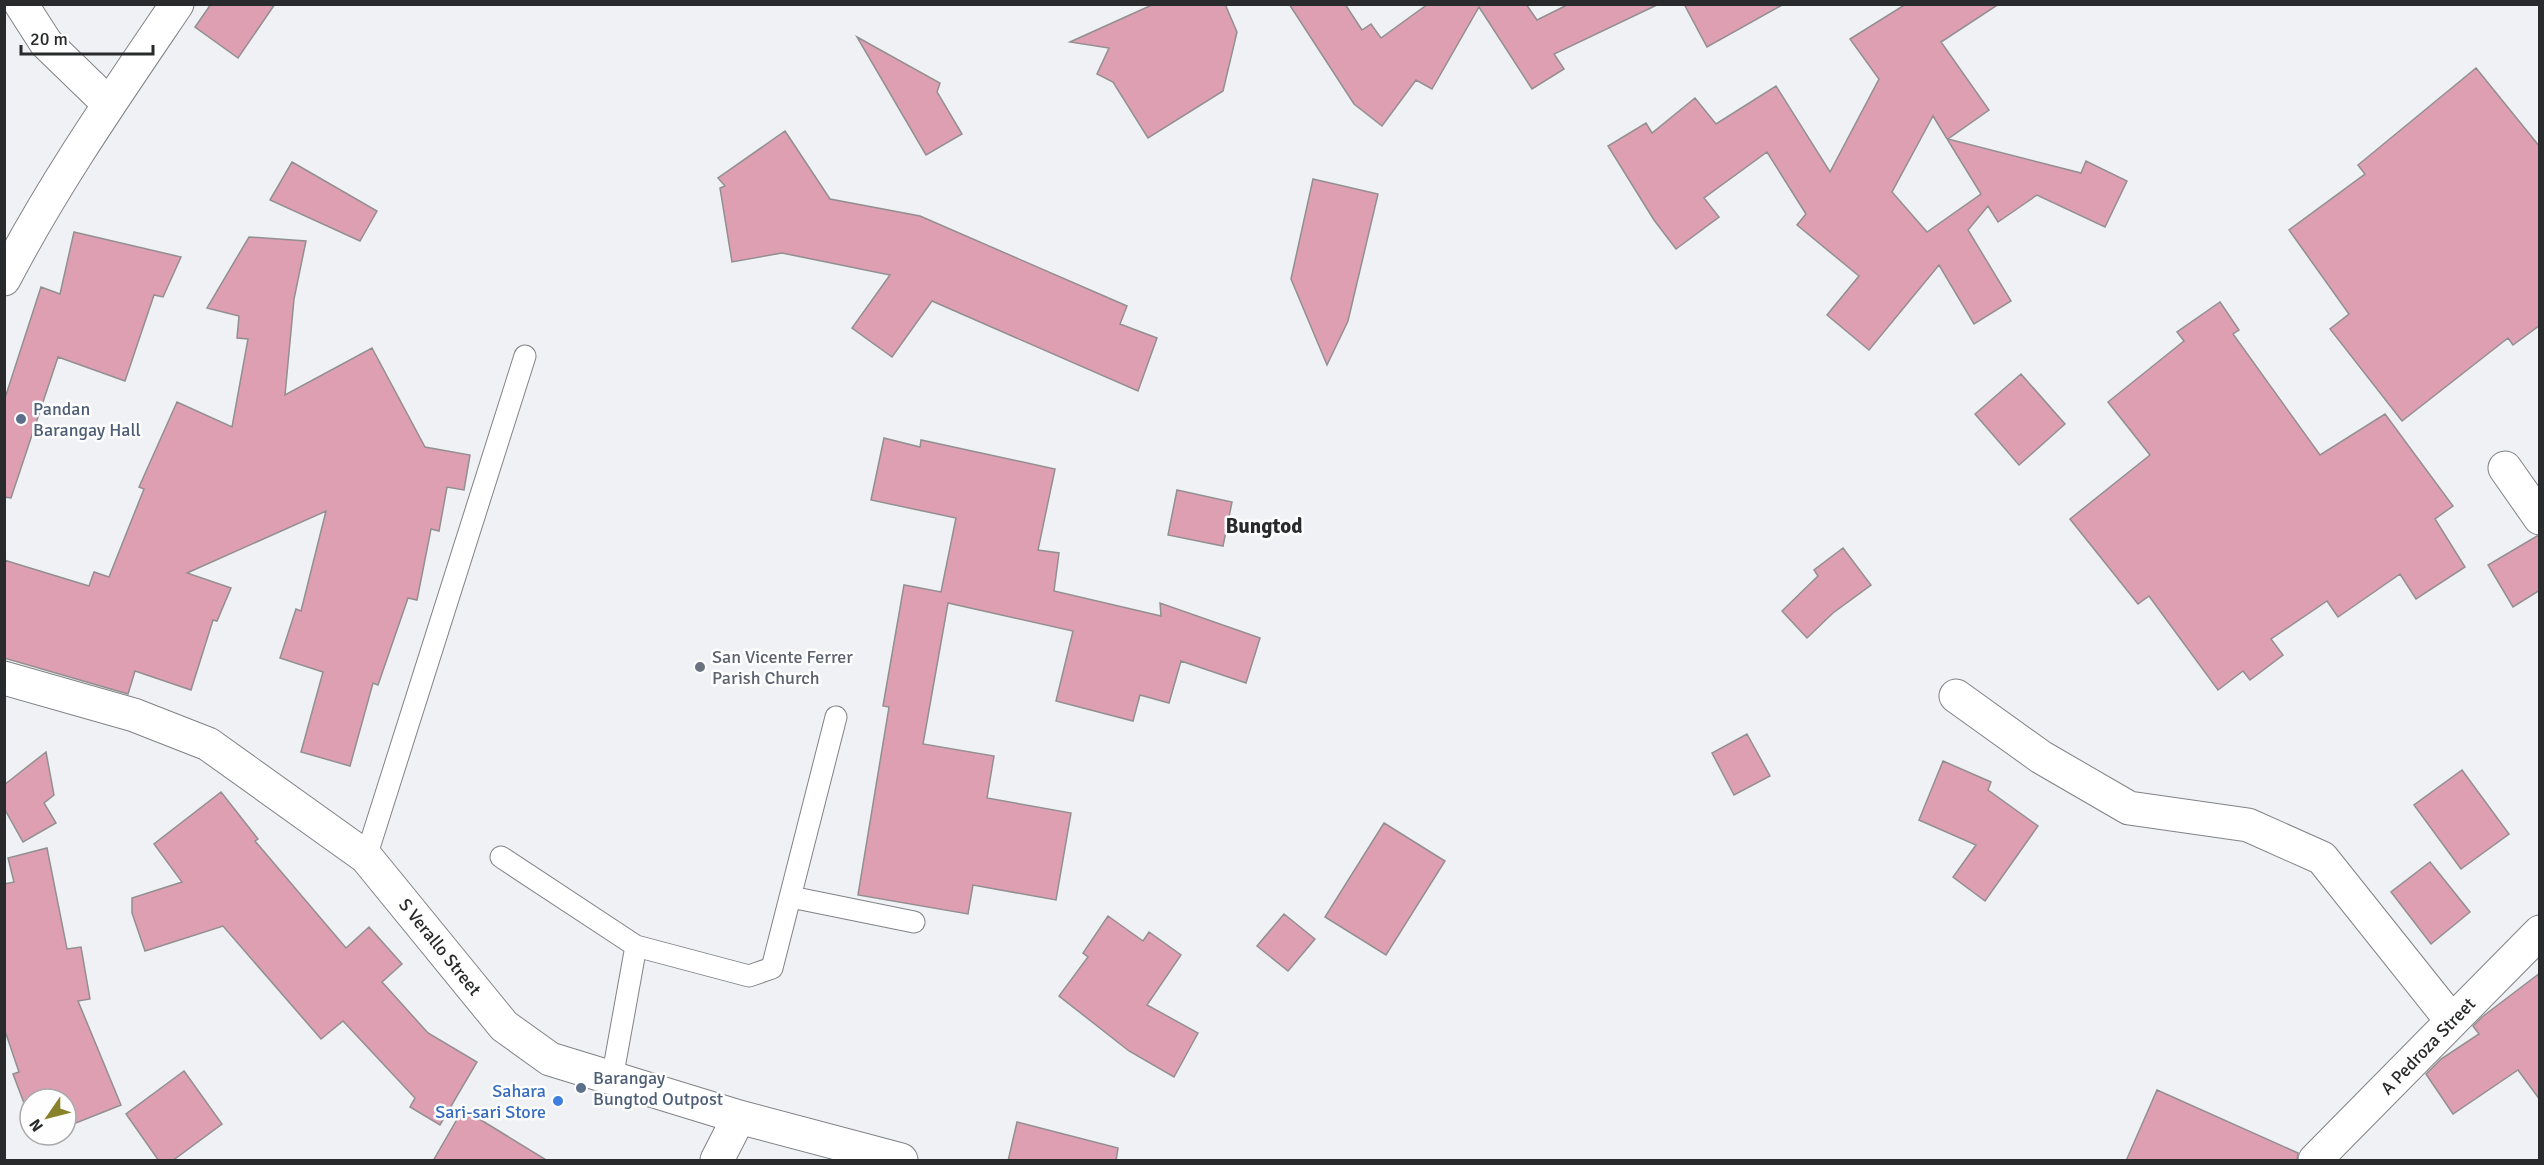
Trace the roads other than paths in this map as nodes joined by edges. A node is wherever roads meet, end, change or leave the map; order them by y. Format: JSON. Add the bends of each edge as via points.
{"nodes":[{"id":1,"x":21,"y":4,"type":"edge"},
{"id":2,"x":177,"y":4,"type":"edge"},
{"id":3,"x":109,"y":104,"type":"junction"},
{"id":4,"x":4,"y":279,"type":"edge"},
{"id":5,"x":525,"y":356,"type":"dead end"},
{"id":6,"x":2505,"y":468,"type":"dead end"},
{"id":7,"x":2540,"y":518,"type":"edge"},
{"id":8,"x":4,"y":678,"type":"edge"},
{"id":9,"x":1956,"y":696,"type":"dead end"},
{"id":10,"x":836,"y":717,"type":"dead end"},
{"id":11,"x":366,"y":857,"type":"junction"},
{"id":12,"x":501,"y":857,"type":"dead end"},
{"id":13,"x":791,"y":897,"type":"junction"},
{"id":14,"x":914,"y":922,"type":"dead end"},
{"id":15,"x":2540,"y":932,"type":"edge"},
{"id":16,"x":636,"y":946,"type":"junction"},
{"id":17,"x":2452,"y":1021,"type":"junction"},
{"id":18,"x":612,"y":1079,"type":"junction"},
{"id":19,"x":739,"y":1117,"type":"junction"},
{"id":20,"x":717,"y":1161,"type":"edge"},
{"id":21,"x":901,"y":1161,"type":"edge"},
{"id":22,"x":2315,"y":1161,"type":"edge"}],
"edges":[{"from":1,"to":3,"type":"street","via":[[46,43]]},
{"from":2,"to":3,"type":"street"},
{"from":3,"to":4,"type":"street"},
{"from":5,"to":11,"type":"lane"},
{"from":6,"to":7,"type":"street"},
{"from":8,"to":11,"type":"street","name":"S Verallo Street","via":[[134,715],[208,744]]},
{"from":9,"to":17,"type":"street","via":[[2041,758],[2129,808],[2248,825],[2322,858]]},
{"from":10,"to":13,"type":"lane"},
{"from":11,"to":18,"type":"street","name":"S Verallo Street","via":[[504,1026],[550,1059]]},
{"from":12,"to":16,"type":"lane"},
{"from":13,"to":14,"type":"lane"},
{"from":13,"to":16,"type":"lane","via":[[772,968],[749,976]]},
{"from":15,"to":17,"type":"street","name":"A Pedroza Street"},
{"from":16,"to":18,"type":"lane"},
{"from":17,"to":22,"type":"street","name":"A Pedroza Street"},
{"from":18,"to":19,"type":"street","name":"S Verallo Street"},
{"from":19,"to":20,"type":"street"},
{"from":19,"to":21,"type":"street","name":"S Verallo Street"}]}
